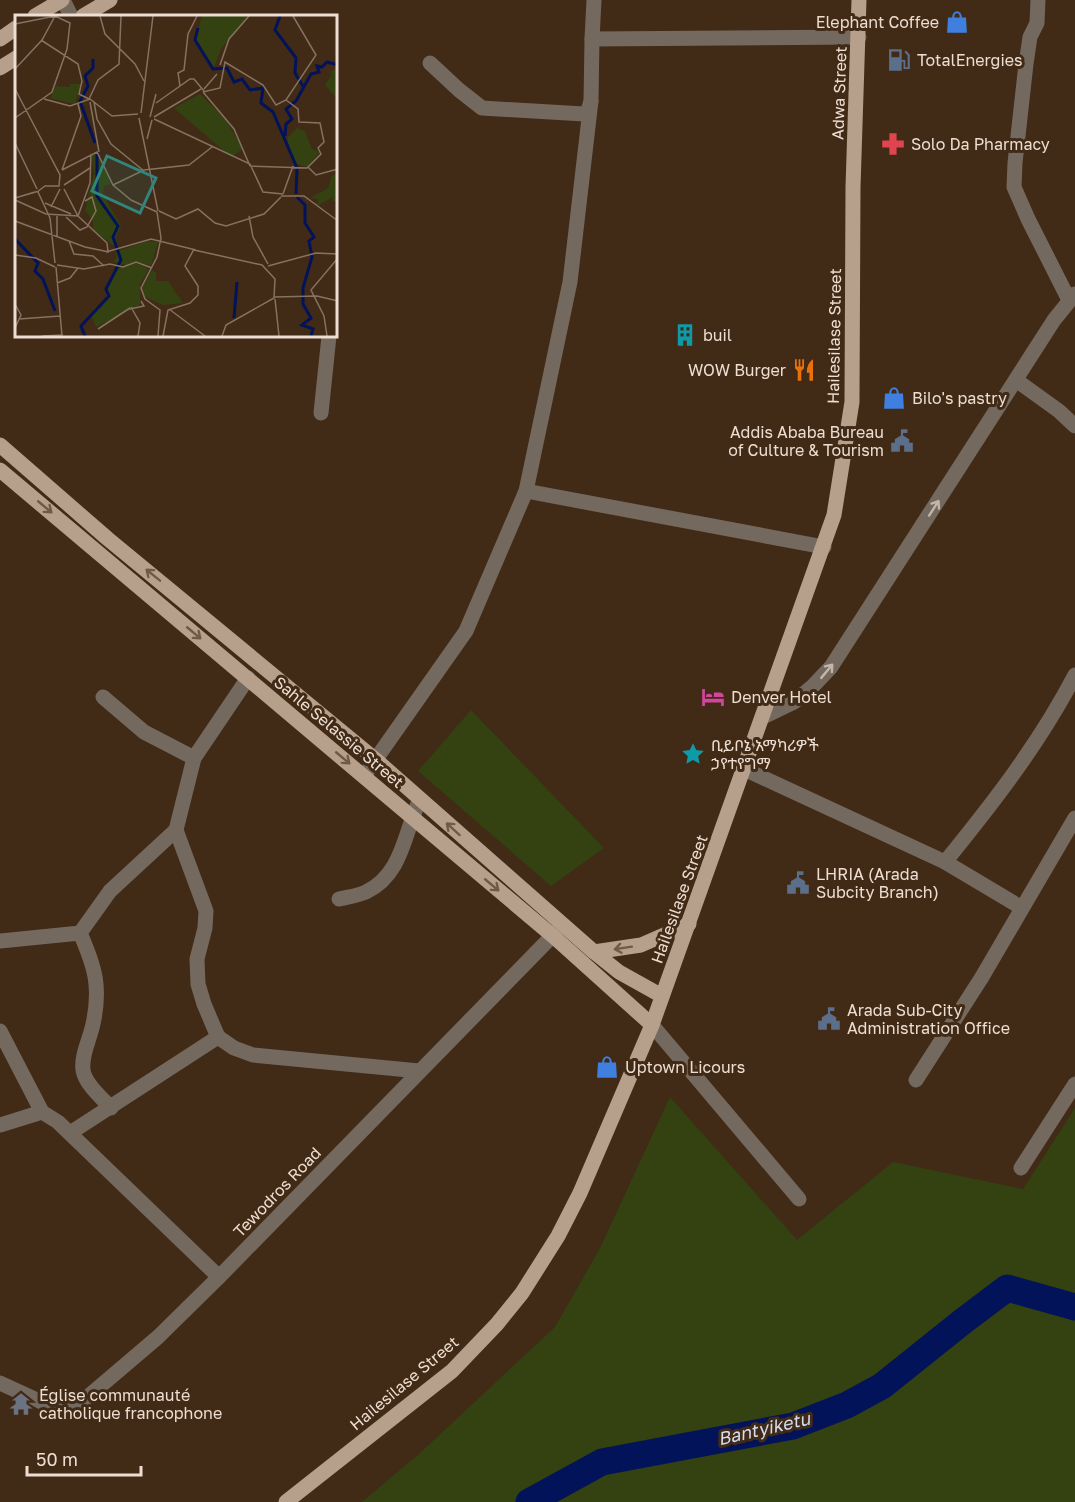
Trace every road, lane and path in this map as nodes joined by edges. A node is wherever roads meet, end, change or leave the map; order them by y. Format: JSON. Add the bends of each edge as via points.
{"nodes":[{"id":1,"x":62,"y":0,"type":"edge"},
{"id":2,"x":110,"y":0,"type":"edge"},
{"id":3,"x":594,"y":0,"type":"edge"},
{"id":4,"x":859,"y":0,"type":"edge"},
{"id":5,"x":1038,"y":0,"type":"edge"},
{"id":6,"x":37,"y":15,"type":"edge"},
{"id":7,"x":70,"y":15,"type":"edge"},
{"id":8,"x":85,"y":15,"type":"edge"},
{"id":9,"x":15,"y":29,"type":"edge"},
{"id":10,"x":859,"y":37,"type":"junction"},
{"id":11,"x":0,"y":39,"type":"edge"},
{"id":12,"x":592,"y":39,"type":"junction"},
{"id":13,"x":15,"y":59,"type":"edge"},
{"id":14,"x":430,"y":63,"type":"dead end"},
{"id":15,"x":0,"y":68,"type":"edge"},
{"id":16,"x":591,"y":101,"type":"junction"},
{"id":17,"x":853,"y":187,"type":"joint"},
{"id":18,"x":1072,"y":297,"type":"edge"},
{"id":19,"x":329,"y":338,"type":"edge"},
{"id":20,"x":1016,"y":380,"type":"junction"},
{"id":21,"x":321,"y":413,"type":"dead end"},
{"id":22,"x":1075,"y":426,"type":"edge"},
{"id":23,"x":0,"y":445,"type":"edge"},
{"id":24,"x":0,"y":470,"type":"edge"},
{"id":25,"x":525,"y":491,"type":"junction"},
{"id":26,"x":108,"y":539,"type":"junction"},
{"id":27,"x":824,"y":547,"type":"junction"},
{"id":28,"x":97,"y":551,"type":"junction"},
{"id":29,"x":175,"y":593,"type":"junction"},
{"id":30,"x":164,"y":608,"type":"junction"},
{"id":31,"x":1075,"y":675,"type":"edge"},
{"id":32,"x":248,"y":678,"type":"junction"},
{"id":33,"x":103,"y":697,"type":"dead end"},
{"id":34,"x":763,"y":717,"type":"junction"},
{"id":35,"x":194,"y":758,"type":"junction"},
{"id":36,"x":376,"y":760,"type":"junction"},
{"id":37,"x":744,"y":769,"type":"junction"},
{"id":38,"x":364,"y":776,"type":"junction"},
{"id":39,"x":420,"y":799,"type":"junction"},
{"id":40,"x":411,"y":817,"type":"junction"},
{"id":41,"x":1075,"y":818,"type":"edge"},
{"id":42,"x":176,"y":830,"type":"junction"},
{"id":43,"x":1070,"y":837,"type":"edge"},
{"id":44,"x":945,"y":862,"type":"junction"},
{"id":45,"x":339,"y":899,"type":"dead end"},
{"id":46,"x":1022,"y":908,"type":"junction"},
{"id":47,"x":689,"y":924,"type":"junction"},
{"id":48,"x":558,"y":931,"type":"junction"},
{"id":49,"x":80,"y":933,"type":"junction"},
{"id":50,"x":0,"y":941,"type":"edge"},
{"id":51,"x":594,"y":952,"type":"junction"},
{"id":52,"x":662,"y":996,"type":"junction"},
{"id":53,"x":652,"y":1025,"type":"junction"},
{"id":54,"x":0,"y":1031,"type":"edge"},
{"id":55,"x":218,"y":1037,"type":"junction"},
{"id":56,"x":419,"y":1071,"type":"junction"},
{"id":57,"x":916,"y":1080,"type":"dead end"},
{"id":58,"x":1075,"y":1084,"type":"edge"},
{"id":59,"x":111,"y":1108,"type":"junction"},
{"id":60,"x":42,"y":1113,"type":"junction"},
{"id":61,"x":0,"y":1125,"type":"edge"},
{"id":62,"x":70,"y":1133,"type":"junction"},
{"id":63,"x":1022,"y":1168,"type":"dead end"},
{"id":64,"x":800,"y":1199,"type":"dead end"},
{"id":65,"x":219,"y":1277,"type":"junction"},
{"id":66,"x":0,"y":1383,"type":"edge"},
{"id":67,"x":286,"y":1502,"type":"edge"}],
"edges":[{"from":1,"to":6,"type":"main road"},
{"from":1,"to":7,"type":"street"},
{"from":2,"to":8,"type":"main road"},
{"from":3,"to":12,"type":"street"},
{"from":4,"to":10,"type":"main road","name":"Adwa Street"},
{"from":5,"to":18,"type":"street","via":[[1038,23],[1030,38],[1026,64],[1014,187]]},
{"from":9,"to":11,"type":"main road"},
{"from":10,"to":12,"type":"street"},
{"from":10,"to":17,"type":"main road","name":"Adwa Street"},
{"from":12,"to":16,"type":"street"},
{"from":13,"to":15,"type":"main road"},
{"from":14,"to":16,"type":"street","via":[[482,108],[584,114]]},
{"from":16,"to":25,"type":"street","via":[[570,282]]},
{"from":17,"to":27,"type":"main road","name":"Hailesilase Street","via":[[852,402],[834,515]]},
{"from":18,"to":20,"type":"street"},
{"from":19,"to":21,"type":"street"},
{"from":20,"to":22,"type":"street"},
{"from":34,"to":20,"type":"street","one_way":true,"via":[[794,702],[831,667]]},
{"from":23,"to":26,"type":"main road"},
{"from":24,"to":28,"type":"main road","name":"Sahle Selassie Street","one_way":true},
{"from":25,"to":27,"type":"street"},
{"from":25,"to":36,"type":"street","via":[[466,631]]},
{"from":26,"to":28,"type":"main road"},
{"from":29,"to":26,"type":"main road","one_way":true},
{"from":27,"to":34,"type":"main road","name":"Hailesilase Street"},
{"from":28,"to":30,"type":"main road","name":"Sahle Selassie Street"},
{"from":29,"to":30,"type":"main road"},
{"from":29,"to":36,"type":"main road"},
{"from":30,"to":32,"type":"main road","name":"Sahle Selassie Street","one_way":true},
{"from":31,"to":44,"type":"street","via":[[1008,784]]},
{"from":32,"to":35,"type":"street"},
{"from":32,"to":38,"type":"main road","name":"Sahle Selassie Street","one_way":true},
{"from":33,"to":35,"type":"street","via":[[144,732]]},
{"from":34,"to":37,"type":"main road","name":"Hailesilase Street"},
{"from":35,"to":42,"type":"street"},
{"from":36,"to":38,"type":"street"},
{"from":36,"to":39,"type":"main road"},
{"from":37,"to":44,"type":"street"},
{"from":37,"to":47,"type":"main road","name":"Hailesilase Street"},
{"from":38,"to":40,"type":"main road","name":"Sahle Selassie Street"},
{"from":39,"to":40,"type":"street"},
{"from":48,"to":39,"type":"main road","one_way":true},
{"from":40,"to":45,"type":"street","via":[[397,863],[386,879],[363,893]]},
{"from":40,"to":48,"type":"main road","name":"Sahle Selassie Street","one_way":true},
{"from":41,"to":43,"type":"street"},
{"from":42,"to":49,"type":"street","via":[[110,891]]},
{"from":42,"to":55,"type":"street","via":[[206,911],[196,958],[198,984]]},
{"from":43,"to":46,"type":"street"},
{"from":44,"to":46,"type":"street"},
{"from":46,"to":57,"type":"street"},
{"from":47,"to":51,"type":"main road","one_way":true,"via":[[641,945]]},
{"from":47,"to":52,"type":"main road","name":"Hailesilase Street"},
{"from":48,"to":51,"type":"main road"},
{"from":48,"to":53,"type":"main road","name":"Sahle Selassie Street"},
{"from":48,"to":56,"type":"street","name":"Tewodros Road"},
{"from":49,"to":50,"type":"street"},
{"from":49,"to":59,"type":"street","via":[[94,964],[97,983],[94,1022],[83,1072]]},
{"from":51,"to":52,"type":"main road","via":[[619,972]]},
{"from":52,"to":53,"type":"main road","name":"Hailesilase Street"},
{"from":53,"to":64,"type":"street"},
{"from":53,"to":67,"type":"main road","name":"Hailesilase Street","via":[[580,1193],[522,1293],[452,1371]]},
{"from":54,"to":60,"type":"street"},
{"from":55,"to":56,"type":"street","via":[[253,1055]]},
{"from":55,"to":59,"type":"street"},
{"from":56,"to":65,"type":"street","name":"Tewodros Road"},
{"from":58,"to":63,"type":"street"},
{"from":59,"to":62,"type":"street"},
{"from":60,"to":61,"type":"street"},
{"from":60,"to":62,"type":"street"},
{"from":62,"to":65,"type":"street"},
{"from":65,"to":66,"type":"street","name":"Tewodros Road","via":[[158,1337],[74,1406],[59,1410]]}]}
